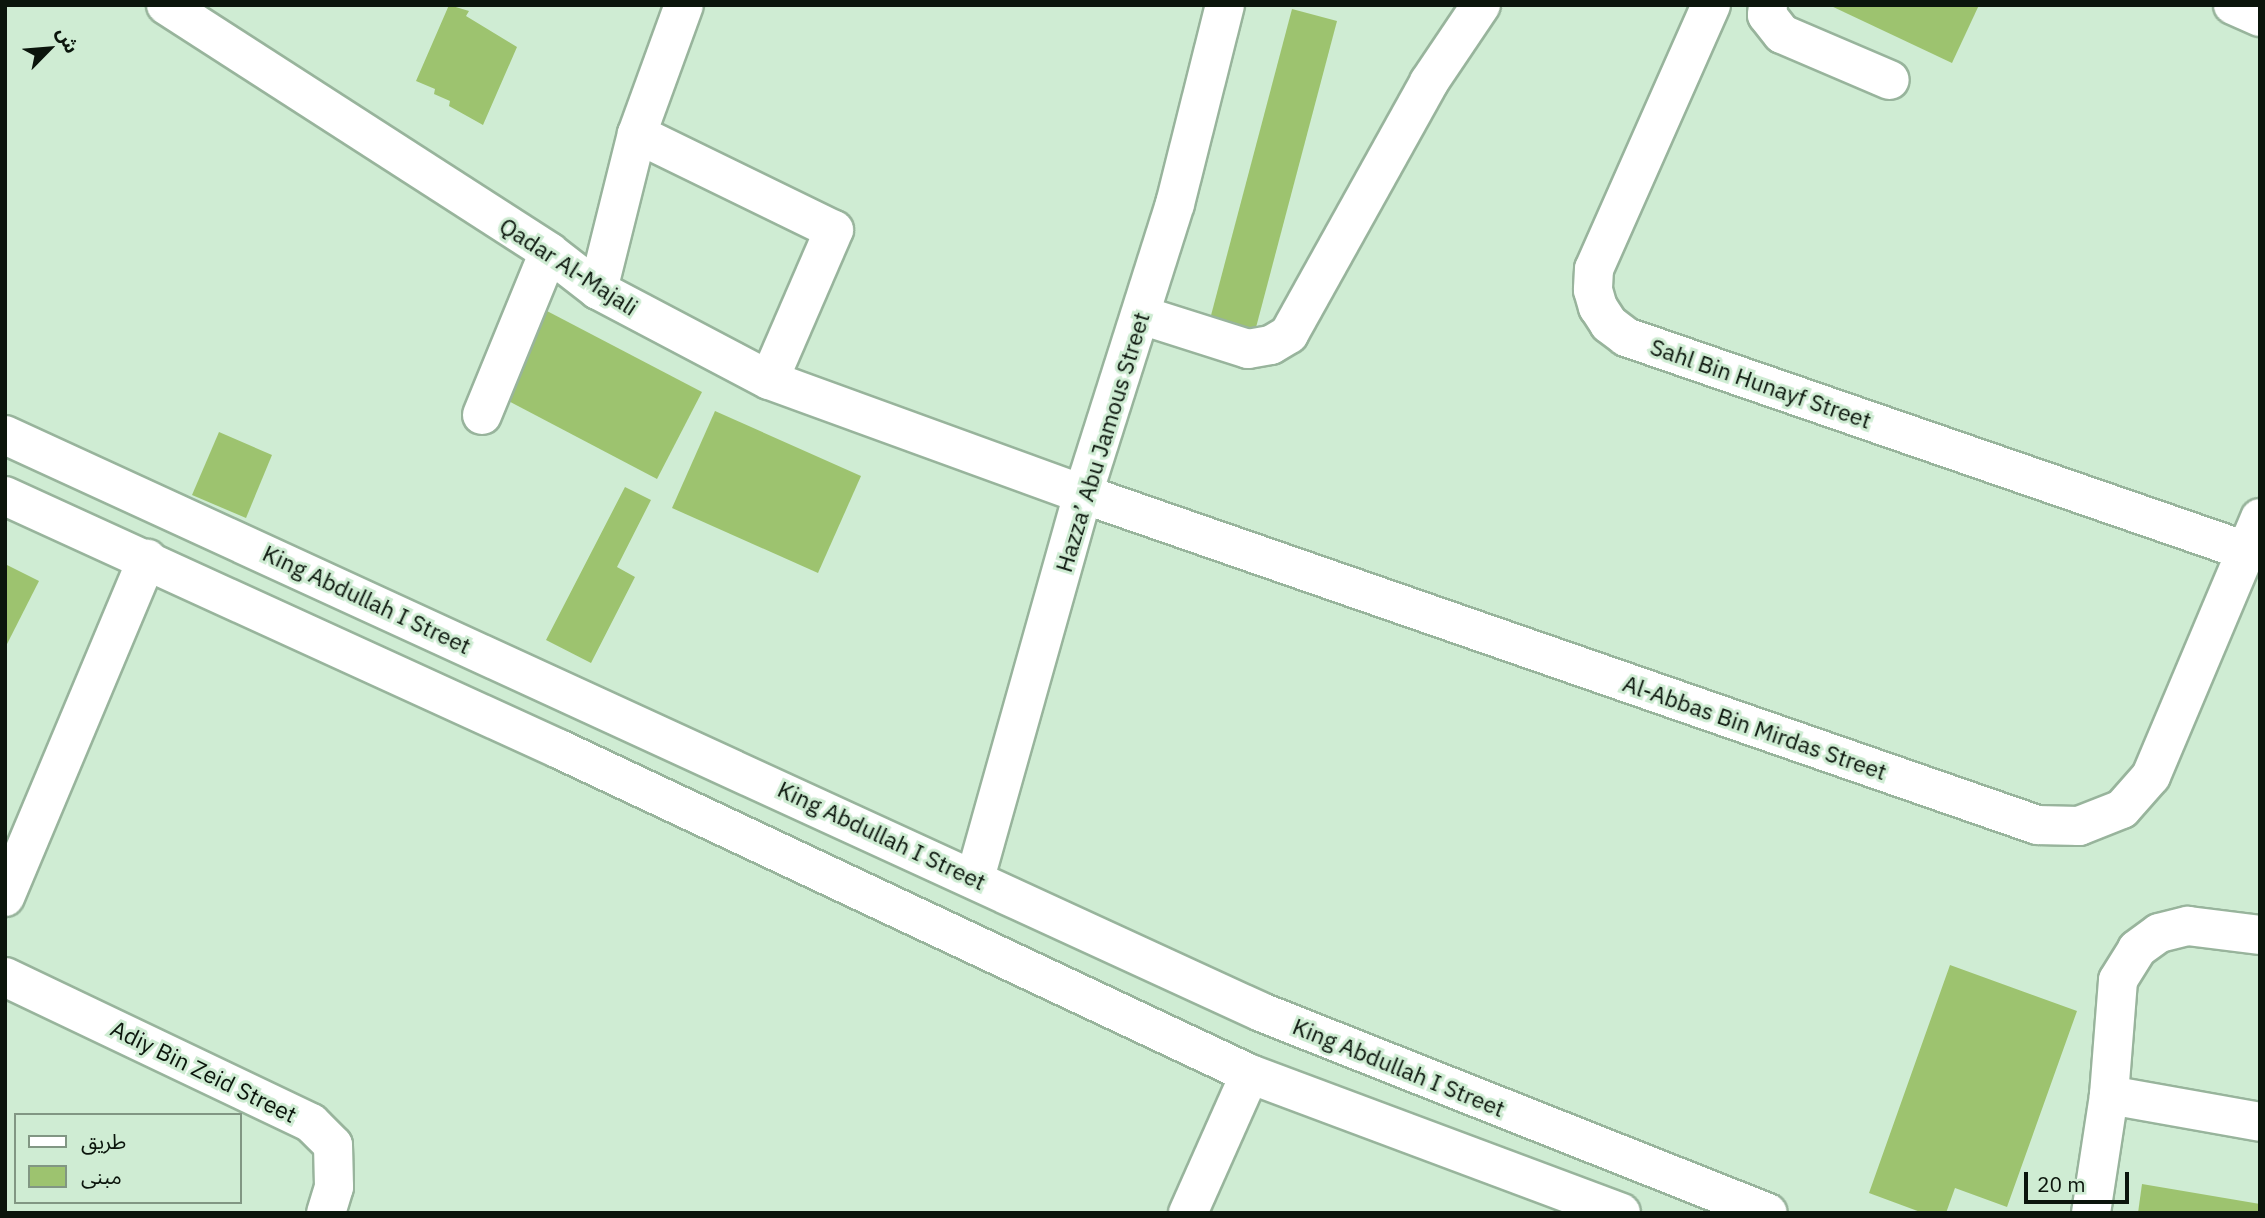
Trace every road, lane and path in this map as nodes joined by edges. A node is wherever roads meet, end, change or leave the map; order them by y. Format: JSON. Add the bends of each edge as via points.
{"nodes":[{"id":1,"x":166,"y":5,"type":"edge"},
{"id":2,"x":684,"y":5,"type":"edge"},
{"id":3,"x":1225,"y":5,"type":"edge"},
{"id":4,"x":1481,"y":5,"type":"edge"},
{"id":5,"x":1711,"y":5,"type":"edge"},
{"id":6,"x":1768,"y":5,"type":"edge"},
{"id":7,"x":2233,"y":5,"type":"edge"},
{"id":8,"x":2260,"y":17,"type":"edge"},
{"id":9,"x":1891,"y":80,"type":"dead end"},
{"id":10,"x":637,"y":134,"type":"junction"},
{"id":11,"x":549,"y":252,"type":"junction"},
{"id":12,"x":598,"y":290,"type":"junction"},
{"id":13,"x":1141,"y":315,"type":"junction"},
{"id":14,"x":769,"y":380,"type":"junction"},
{"id":15,"x":482,"y":415,"type":"dead end"},
{"id":16,"x":5,"y":435,"type":"edge"},
{"id":17,"x":1083,"y":494,"type":"junction"},
{"id":18,"x":5,"y":496,"type":"edge"},
{"id":19,"x":2253,"y":534,"type":"edge"},
{"id":20,"x":147,"y":559,"type":"junction"},
{"id":21,"x":975,"y":878,"type":"junction"},
{"id":22,"x":5,"y":897,"type":"edge"},
{"id":23,"x":2260,"y":935,"type":"edge"},
{"id":24,"x":5,"y":977,"type":"edge"},
{"id":25,"x":1250,"y":1074,"type":"junction"},
{"id":26,"x":2109,"y":1096,"type":"junction"},
{"id":27,"x":2260,"y":1122,"type":"edge"},
{"id":28,"x":326,"y":1213,"type":"edge"},
{"id":29,"x":1188,"y":1213,"type":"edge"},
{"id":30,"x":1621,"y":1213,"type":"edge"},
{"id":31,"x":1768,"y":1213,"type":"edge"},
{"id":32,"x":2091,"y":1213,"type":"edge"}],
"edges":[{"from":1,"to":11,"type":"street","name":"Qadar Al-Majali"},
{"from":2,"to":10,"type":"street"},
{"from":3,"to":13,"type":"street","name":"Hazza’ Abu Jamous Street","via":[[1175,204]]},
{"from":4,"to":13,"type":"street","via":[[1429,82],[1289,334],[1271,345],[1248,349]]},
{"from":5,"to":19,"type":"street","name":"Sahl Bin Hunayf Street","via":[[1594,269],[1593,290],[1609,324],[1626,337]]},
{"from":6,"to":9,"type":"street","via":[[1768,16],[1782,33]]},
{"from":7,"to":8,"type":"street"},
{"from":10,"to":12,"type":"street"},
{"from":10,"to":14,"type":"street","via":[[834,230]]},
{"from":11,"to":12,"type":"street","name":"Qadar Al-Majali"},
{"from":11,"to":15,"type":"street"},
{"from":12,"to":14,"type":"street","name":"Qadar Al-Majali"},
{"from":13,"to":17,"type":"street","name":"Hazza’ Abu Jamous Street"},
{"from":14,"to":17,"type":"street","name":"Qadar Al-Majali"},
{"from":16,"to":21,"type":"street","name":"King Abdullah I Street"},
{"from":17,"to":19,"type":"street","name":"Al-Abbas Bin Mirdas Street","via":[[2037,825],[2079,826],[2122,809],[2151,776]]},
{"from":17,"to":21,"type":"street","name":"Hazza’ Abu Jamous Street"},
{"from":18,"to":20,"type":"street"},
{"from":20,"to":22,"type":"street"},
{"from":20,"to":25,"type":"street"},
{"from":21,"to":31,"type":"street","name":"King Abdullah I Street","via":[[1261,1012]]},
{"from":23,"to":26,"type":"street","via":[[2188,926],[2159,933],[2137,949],[2118,980]]},
{"from":24,"to":28,"type":"street","name":"Adiy Bin Zeid Street","via":[[311,1123],[333,1145],[334,1187]]},
{"from":25,"to":29,"type":"street"},
{"from":25,"to":30,"type":"street"},
{"from":26,"to":27,"type":"street"},
{"from":26,"to":32,"type":"street"}]}
